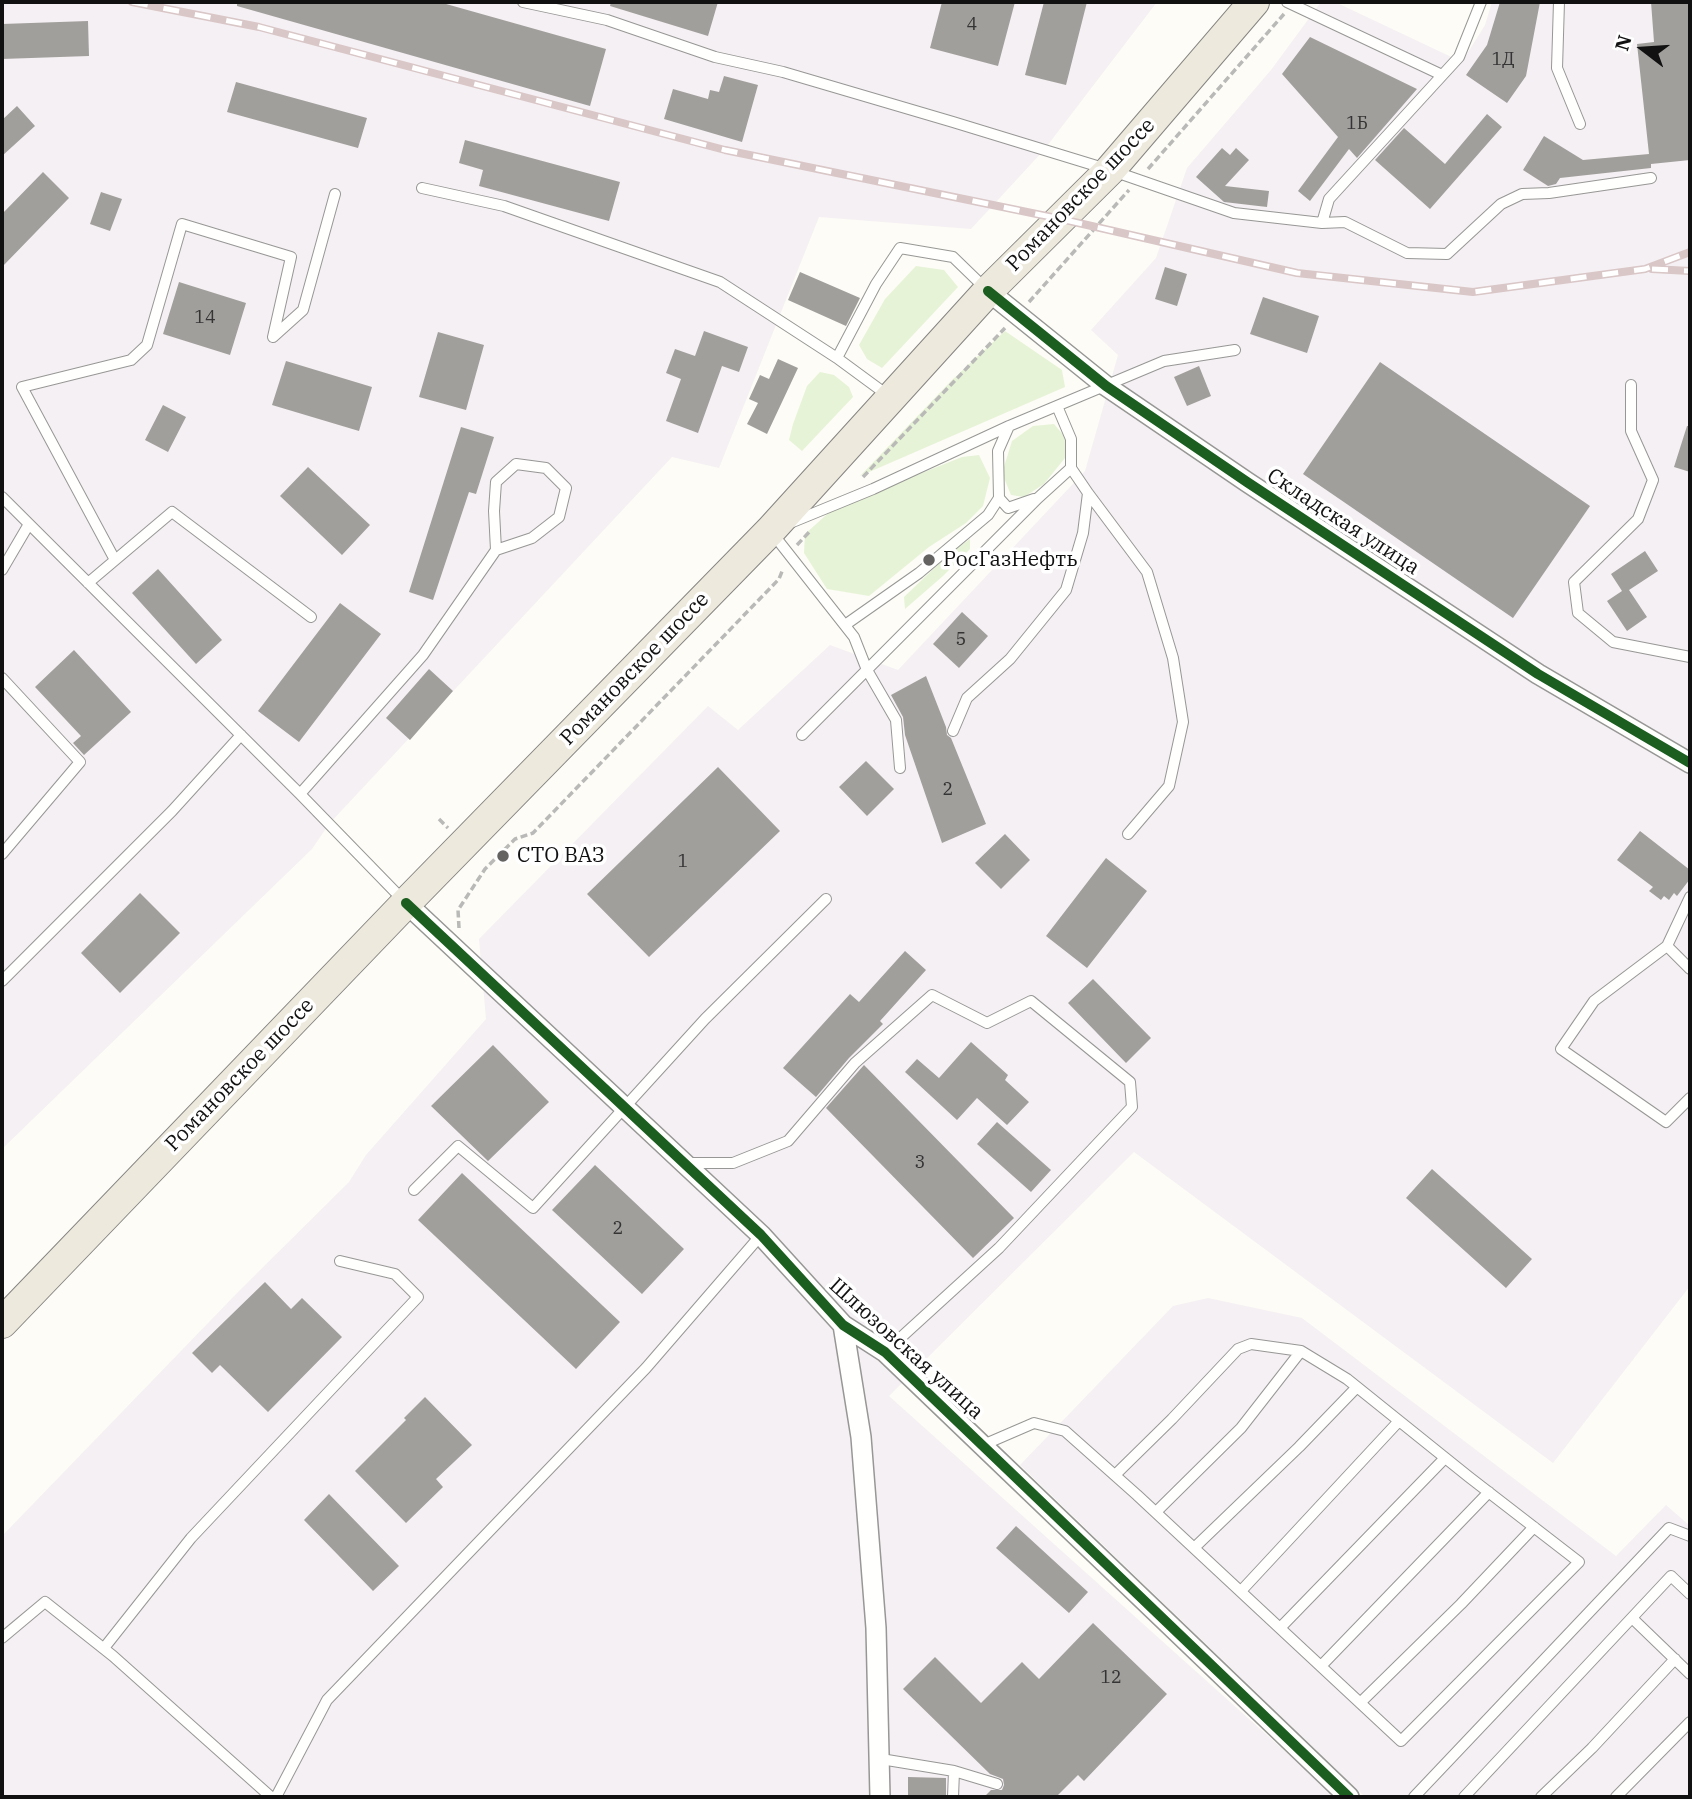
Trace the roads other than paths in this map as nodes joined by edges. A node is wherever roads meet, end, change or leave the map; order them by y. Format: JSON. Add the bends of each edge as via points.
{"nodes":[{"id":1,"x":523,"y":2,"type":"edge"},
{"id":2,"x":1254,"y":2,"type":"edge"},
{"id":3,"x":1287,"y":2,"type":"edge"},
{"id":4,"x":1481,"y":2,"type":"edge"},
{"id":5,"x":1559,"y":2,"type":"edge"},
{"id":6,"x":1442,"y":75,"type":"junction"},
{"id":7,"x":1580,"y":124,"type":"dead end"},
{"id":8,"x":1110,"y":170,"type":"junction"},
{"id":9,"x":1651,"y":178,"type":"dead end"},
{"id":10,"x":422,"y":188,"type":"dead end"},
{"id":11,"x":335,"y":194,"type":"dead end"},
{"id":12,"x":1322,"y":223,"type":"junction"},
{"id":13,"x":988,"y":291,"type":"junction"},
{"id":14,"x":1235,"y":350,"type":"dead end"},
{"id":15,"x":837,"y":358,"type":"junction"},
{"id":16,"x":1632,"y":385,"type":"dead end"},
{"id":17,"x":1106,"y":386,"type":"junction"},
{"id":18,"x":890,"y":397,"type":"junction"},
{"id":19,"x":1057,"y":406,"type":"junction"},
{"id":20,"x":1009,"y":426,"type":"junction"},
{"id":21,"x":1071,"y":468,"type":"junction"},
{"id":22,"x":1088,"y":493,"type":"junction"},
{"id":23,"x":2,"y":497,"type":"edge"},
{"id":24,"x":999,"y":498,"type":"junction"},
{"id":25,"x":1038,"y":498,"type":"junction"},
{"id":26,"x":29,"y":524,"type":"junction"},
{"id":27,"x":770,"y":531,"type":"junction"},
{"id":28,"x":496,"y":550,"type":"junction"},
{"id":29,"x":114,"y":560,"type":"junction"},
{"id":30,"x":2,"y":570,"type":"edge"},
{"id":31,"x":88,"y":583,"type":"junction"},
{"id":32,"x":311,"y":617,"type":"dead end"},
{"id":33,"x":845,"y":625,"type":"junction"},
{"id":34,"x":1690,"y":657,"type":"edge"},
{"id":35,"x":867,"y":670,"type":"junction"},
{"id":36,"x":2,"y":678,"type":"edge"},
{"id":37,"x":953,"y":731,"type":"dead end"},
{"id":38,"x":241,"y":735,"type":"junction"},
{"id":39,"x":802,"y":735,"type":"dead end"},
{"id":40,"x":1690,"y":763,"type":"edge"},
{"id":41,"x":900,"y":768,"type":"dead end"},
{"id":42,"x":300,"y":794,"type":"junction"},
{"id":43,"x":1128,"y":834,"type":"dead end"},
{"id":44,"x":2,"y":854,"type":"edge"},
{"id":45,"x":1690,"y":897,"type":"edge"},
{"id":46,"x":826,"y":899,"type":"dead end"},
{"id":47,"x":406,"y":903,"type":"junction"},
{"id":48,"x":1667,"y":946,"type":"junction"},
{"id":49,"x":1690,"y":969,"type":"edge"},
{"id":50,"x":2,"y":981,"type":"edge"},
{"id":51,"x":1690,"y":1098,"type":"edge"},
{"id":52,"x":626,"y":1107,"type":"junction"},
{"id":53,"x":685,"y":1163,"type":"junction"},
{"id":54,"x":414,"y":1190,"type":"dead end"},
{"id":55,"x":761,"y":1236,"type":"junction"},
{"id":56,"x":340,"y":1261,"type":"dead end"},
{"id":57,"x":2,"y":1323,"type":"edge"},
{"id":58,"x":843,"y":1325,"type":"junction"},
{"id":59,"x":1301,"y":1351,"type":"junction"},
{"id":60,"x":885,"y":1352,"type":"junction"},
{"id":61,"x":1357,"y":1387,"type":"junction"},
{"id":62,"x":1399,"y":1421,"type":"junction"},
{"id":63,"x":983,"y":1445,"type":"junction"},
{"id":64,"x":1445,"y":1458,"type":"junction"},
{"id":65,"x":1115,"y":1475,"type":"junction"},
{"id":66,"x":1489,"y":1492,"type":"junction"},
{"id":67,"x":1156,"y":1512,"type":"junction"},
{"id":68,"x":1534,"y":1527,"type":"junction"},
{"id":69,"x":1690,"y":1536,"type":"edge"},
{"id":70,"x":1194,"y":1548,"type":"junction"},
{"id":71,"x":1241,"y":1591,"type":"junction"},
{"id":72,"x":1690,"y":1594,"type":"edge"},
{"id":73,"x":1632,"y":1618,"type":"junction"},
{"id":74,"x":1280,"y":1628,"type":"junction"},
{"id":75,"x":2,"y":1638,"type":"edge"},
{"id":76,"x":104,"y":1648,"type":"junction"},
{"id":77,"x":1675,"y":1659,"type":"junction"},
{"id":78,"x":1321,"y":1666,"type":"junction"},
{"id":79,"x":1690,"y":1674,"type":"edge"},
{"id":80,"x":1360,"y":1703,"type":"junction"},
{"id":81,"x":1690,"y":1722,"type":"edge"},
{"id":82,"x":881,"y":1759,"type":"junction"},
{"id":83,"x":954,"y":1771,"type":"junction"},
{"id":84,"x":997,"y":1784,"type":"dead end"},
{"id":85,"x":273,"y":1797,"type":"edge"},
{"id":86,"x":880,"y":1797,"type":"edge"},
{"id":87,"x":953,"y":1797,"type":"edge"},
{"id":88,"x":1349,"y":1797,"type":"edge"},
{"id":89,"x":1414,"y":1797,"type":"edge"},
{"id":90,"x":1464,"y":1797,"type":"edge"},
{"id":91,"x":1541,"y":1797,"type":"edge"},
{"id":92,"x":1616,"y":1797,"type":"edge"}],
"edges":[{"from":1,"to":8,"type":"lane","via":[[607,20],[715,57],[783,72]]},
{"from":2,"to":8,"type":"main road","name":"Романовское шоссе"},
{"from":3,"to":6,"type":"lane"},
{"from":4,"to":6,"type":"lane","via":[[1459,57]]},
{"from":5,"to":7,"type":"lane","via":[[1557,68]]},
{"from":6,"to":12,"type":"lane","via":[[1329,199]]},
{"from":8,"to":12,"type":"lane","via":[[1234,213]]},
{"from":8,"to":13,"type":"main road","name":"Романовское шоссе"},
{"from":9,"to":12,"type":"lane","via":[[1522,194],[1501,204],[1447,254],[1407,253],[1345,222]]},
{"from":10,"to":15,"type":"lane","via":[[504,206],[720,282]]},
{"from":11,"to":29,"type":"lane","via":[[303,310],[273,337],[291,257],[182,224],[147,345],[131,360],[22,387]]},
{"from":13,"to":15,"type":"lane","via":[[953,257],[900,248]]},
{"from":13,"to":17,"type":"street","name":"Складская улица"},
{"from":13,"to":18,"type":"main road","name":"Романовское шоссе"},
{"from":14,"to":17,"type":"lane","via":[[1164,361]]},
{"from":15,"to":18,"type":"lane"},
{"from":16,"to":34,"type":"lane","via":[[1631,431],[1653,481],[1639,519],[1574,582],[1578,613],[1613,642]]},
{"from":17,"to":19,"type":"lane"},
{"from":17,"to":40,"type":"street","name":"Складская улица","via":[[1538,674]]},
{"from":18,"to":27,"type":"main road","name":"Романовское шоссе"},
{"from":19,"to":20,"type":"lane"},
{"from":19,"to":21,"type":"lane","via":[[1071,439]]},
{"from":20,"to":24,"type":"lane","via":[[998,451]]},
{"from":20,"to":27,"type":"lane"},
{"from":21,"to":22,"type":"lane"},
{"from":21,"to":25,"type":"lane"},
{"from":22,"to":37,"type":"lane","via":[[1083,533],[1066,590],[1010,659],[967,698]]},
{"from":22,"to":43,"type":"lane","via":[[1147,572],[1173,658],[1183,722],[1169,786]]},
{"from":23,"to":26,"type":"lane"},
{"from":24,"to":25,"type":"lane","via":[[1008,509]]},
{"from":24,"to":33,"type":"lane","via":[[988,515],[919,573]]},
{"from":25,"to":35,"type":"lane"},
{"from":26,"to":30,"type":"lane"},
{"from":26,"to":31,"type":"lane"},
{"from":27,"to":33,"type":"lane"},
{"from":27,"to":47,"type":"main road","name":"Романовское шоссе"},
{"from":28,"to":28,"type":"lane","via":[[532,538],[559,517],[566,488],[546,468],[516,464],[496,482]]},
{"from":28,"to":42,"type":"lane","via":[[423,655]]},
{"from":29,"to":31,"type":"lane"},
{"from":29,"to":32,"type":"lane","via":[[172,512]]},
{"from":31,"to":38,"type":"lane"},
{"from":33,"to":35,"type":"lane"},
{"from":35,"to":39,"type":"lane"},
{"from":35,"to":41,"type":"lane","via":[[896,720]]},
{"from":36,"to":44,"type":"lane","via":[[80,762]]},
{"from":38,"to":42,"type":"lane"},
{"from":38,"to":50,"type":"lane"},
{"from":42,"to":47,"type":"lane"},
{"from":45,"to":48,"type":"lane"},
{"from":46,"to":52,"type":"lane","via":[[705,1019]]},
{"from":47,"to":52,"type":"street","name":"Шлюзовская улица"},
{"from":47,"to":57,"type":"main road","name":"Романовское шоссе"},
{"from":48,"to":49,"type":"lane"},
{"from":48,"to":51,"type":"lane","via":[[1594,1002],[1561,1049],[1666,1122]]},
{"from":52,"to":53,"type":"street","name":"Шлюзовская улица"},
{"from":52,"to":54,"type":"lane","via":[[533,1208],[458,1146]]},
{"from":53,"to":55,"type":"street","name":"Шлюзовская улица"},
{"from":53,"to":60,"type":"lane","via":[[733,1163],[788,1141],[855,1063],[932,995],[988,1023],[1031,1001],[1130,1082],[1132,1107],[999,1248]]},
{"from":55,"to":58,"type":"street","name":"Шлюзовская улица"},
{"from":55,"to":85,"type":"lane","via":[[646,1368],[327,1700]]},
{"from":56,"to":76,"type":"lane","via":[[395,1274],[418,1297],[191,1538]]},
{"from":58,"to":60,"type":"street","name":"Шлюзовская улица"},
{"from":58,"to":82,"type":"street","via":[[861,1437]]},
{"from":59,"to":61,"type":"lane"},
{"from":59,"to":65,"type":"lane","via":[[1251,1344],[1238,1349]]},
{"from":59,"to":67,"type":"lane","via":[[1241,1428]]},
{"from":60,"to":63,"type":"street","name":"Шлюзовская улица"},
{"from":61,"to":62,"type":"lane"},
{"from":61,"to":70,"type":"lane"},
{"from":62,"to":64,"type":"lane"},
{"from":62,"to":71,"type":"lane"},
{"from":63,"to":65,"type":"lane","via":[[1034,1423],[1065,1431]]},
{"from":63,"to":88,"type":"street","name":"Шлюзовская улица"},
{"from":64,"to":66,"type":"lane"},
{"from":64,"to":74,"type":"lane"},
{"from":65,"to":67,"type":"lane"},
{"from":66,"to":68,"type":"lane"},
{"from":66,"to":78,"type":"lane"},
{"from":67,"to":70,"type":"lane"},
{"from":68,"to":80,"type":"lane"},
{"from":68,"to":80,"type":"lane","via":[[1579,1562],[1401,1741]]},
{"from":69,"to":89,"type":"lane","via":[[1669,1528]]},
{"from":70,"to":71,"type":"lane"},
{"from":71,"to":74,"type":"lane"},
{"from":72,"to":73,"type":"lane","via":[[1671,1576]]},
{"from":73,"to":77,"type":"lane"},
{"from":73,"to":90,"type":"lane"},
{"from":74,"to":78,"type":"lane"},
{"from":75,"to":76,"type":"lane","via":[[45,1602]]},
{"from":76,"to":85,"type":"lane"},
{"from":77,"to":79,"type":"lane"},
{"from":77,"to":91,"type":"lane"},
{"from":78,"to":80,"type":"lane"},
{"from":81,"to":92,"type":"lane"},
{"from":82,"to":83,"type":"lane"},
{"from":82,"to":86,"type":"street"},
{"from":83,"to":84,"type":"lane"},
{"from":83,"to":87,"type":"lane"}]}
